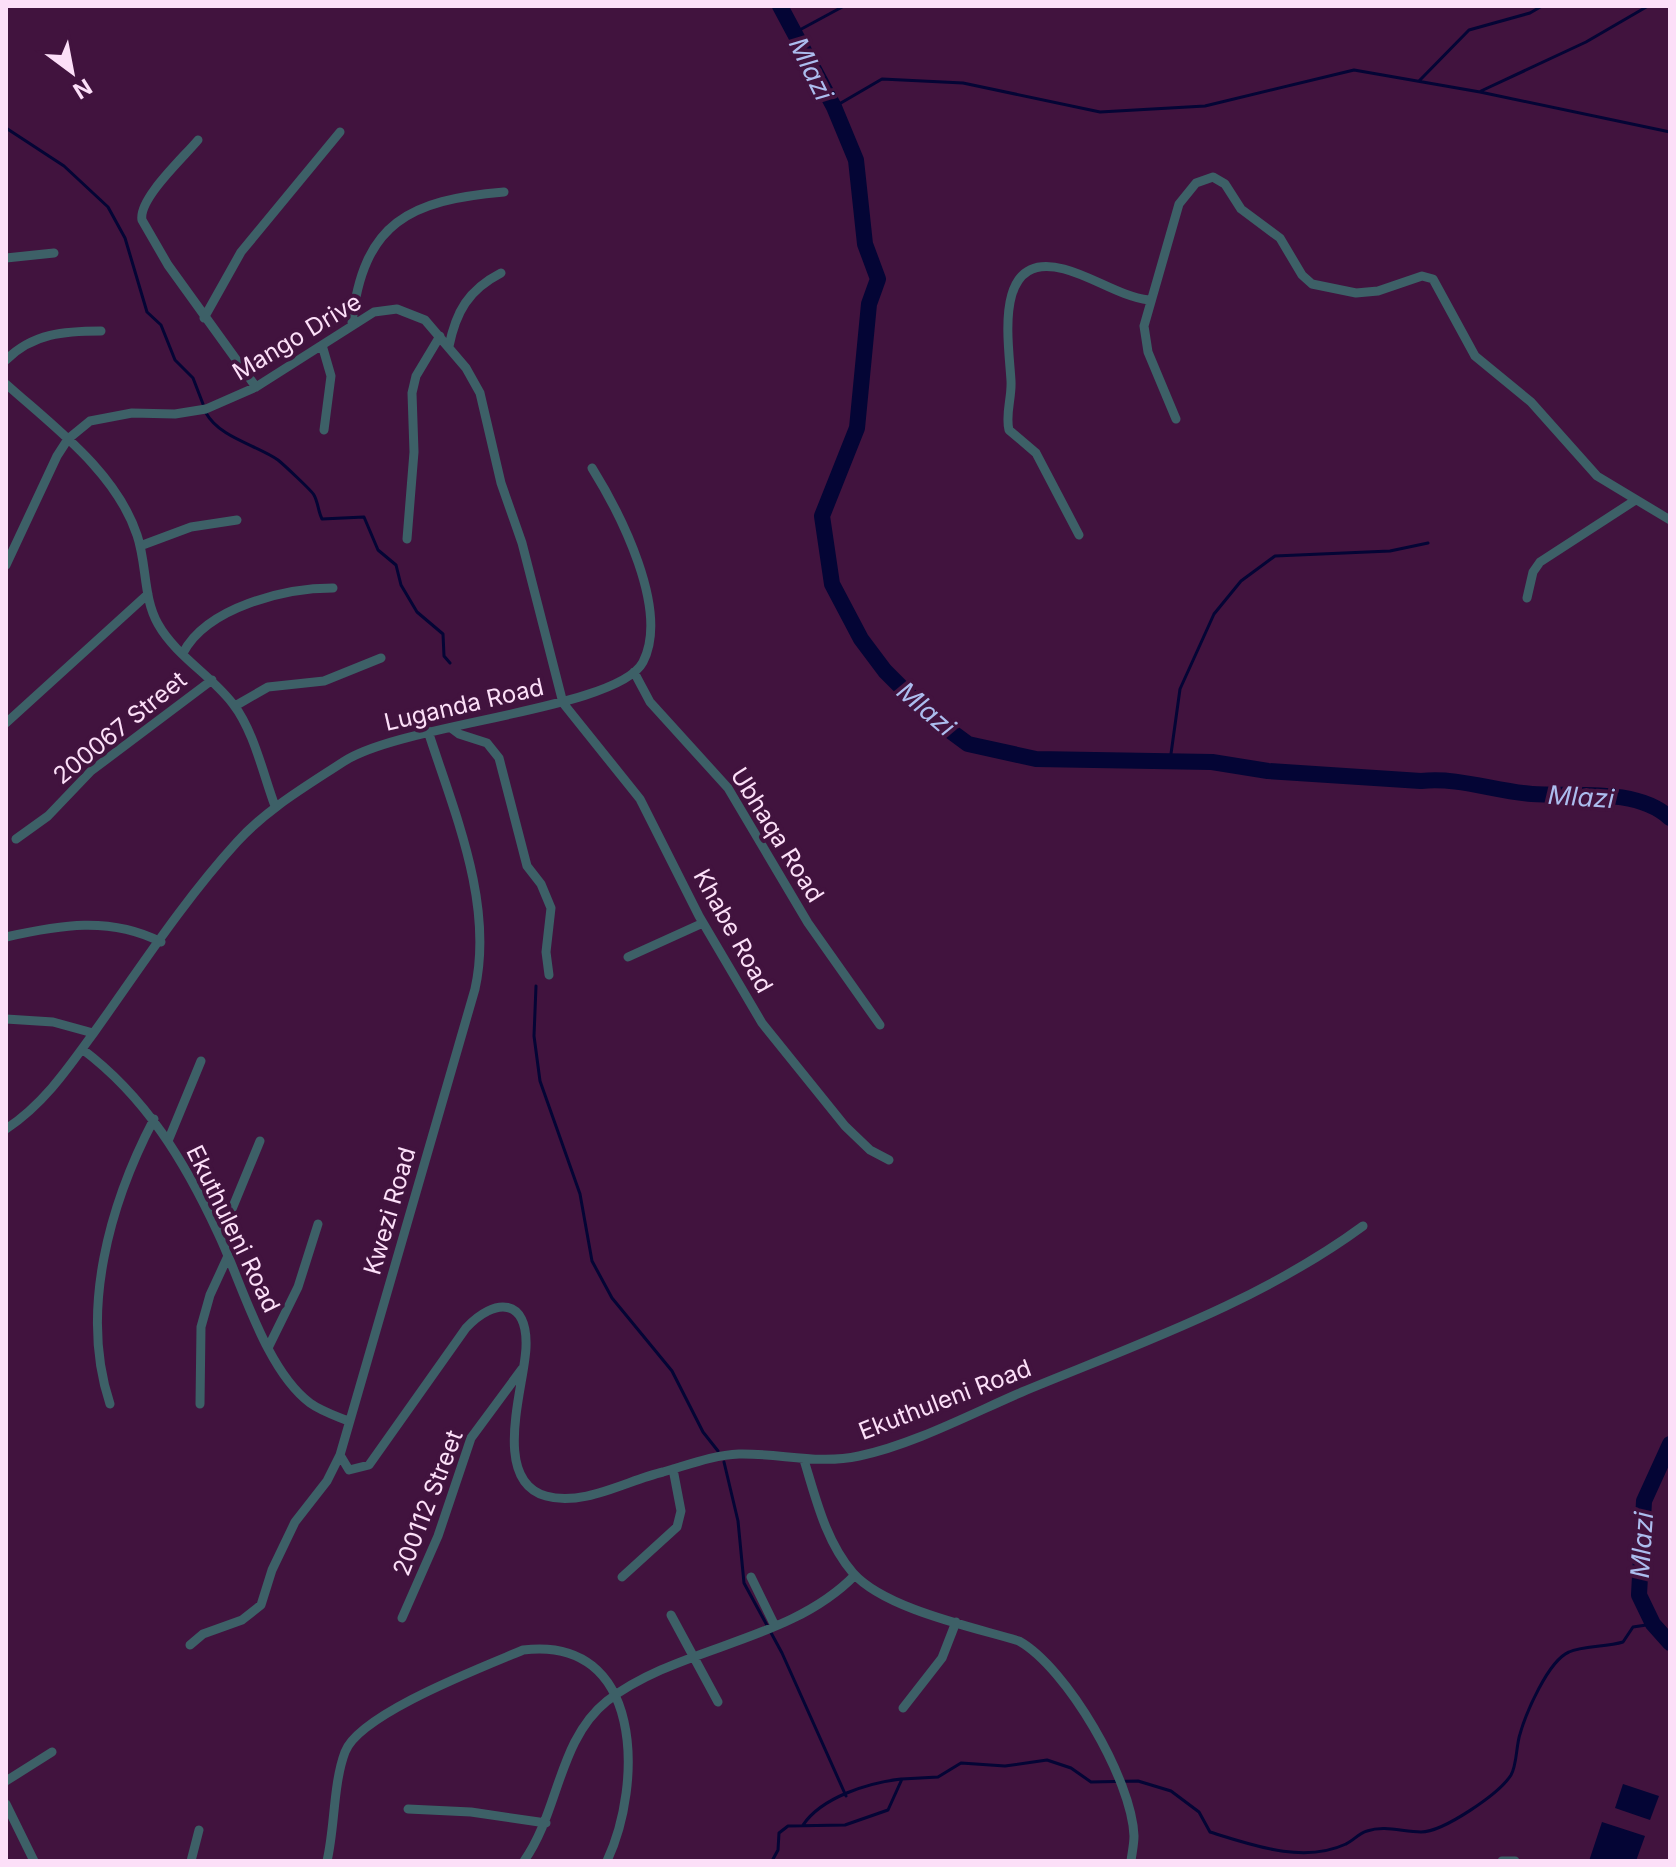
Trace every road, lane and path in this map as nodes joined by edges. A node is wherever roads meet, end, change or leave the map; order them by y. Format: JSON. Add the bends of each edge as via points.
{"nodes":[{"id":1,"x":340,"y":132,"type":"dead end"},
{"id":2,"x":198,"y":140,"type":"dead end"},
{"id":3,"x":504,"y":192,"type":"dead end"},
{"id":4,"x":54,"y":253,"type":"dead end"},
{"id":5,"x":6,"y":258,"type":"edge"},
{"id":6,"x":501,"y":273,"type":"dead end"},
{"id":7,"x":1149,"y":300,"type":"junction"},
{"id":8,"x":204,"y":318,"type":"junction"},
{"id":9,"x":352,"y":323,"type":"junction"},
{"id":10,"x":101,"y":331,"type":"dead end"},
{"id":11,"x":440,"y":336,"type":"junction"},
{"id":12,"x":322,"y":345,"type":"junction"},
{"id":13,"x":449,"y":346,"type":"junction"},
{"id":14,"x":6,"y":360,"type":"edge"},
{"id":15,"x":6,"y":384,"type":"edge"},
{"id":16,"x":256,"y":387,"type":"junction"},
{"id":17,"x":1176,"y":419,"type":"dead end"},
{"id":18,"x":324,"y":430,"type":"dead end"},
{"id":19,"x":68,"y":439,"type":"junction"},
{"id":20,"x":592,"y":468,"type":"dead end"},
{"id":21,"x":1634,"y":501,"type":"junction"},
{"id":22,"x":237,"y":520,"type":"dead end"},
{"id":23,"x":1670,"y":520,"type":"edge"},
{"id":24,"x":1079,"y":535,"type":"dead end"},
{"id":25,"x":407,"y":539,"type":"dead end"},
{"id":26,"x":140,"y":546,"type":"junction"},
{"id":27,"x":6,"y":565,"type":"edge"},
{"id":28,"x":333,"y":588,"type":"dead end"},
{"id":29,"x":148,"y":594,"type":"junction"},
{"id":30,"x":1527,"y":598,"type":"dead end"},
{"id":31,"x":183,"y":653,"type":"junction"},
{"id":32,"x":381,"y":658,"type":"dead end"},
{"id":33,"x":634,"y":672,"type":"junction"},
{"id":34,"x":212,"y":680,"type":"junction"},
{"id":35,"x":563,"y":703,"type":"junction"},
{"id":36,"x":235,"y":706,"type":"junction"},
{"id":37,"x":6,"y":723,"type":"edge"},
{"id":38,"x":451,"y":728,"type":"junction"},
{"id":39,"x":428,"y":731,"type":"junction"},
{"id":40,"x":275,"y":806,"type":"junction"},
{"id":41,"x":16,"y":839,"type":"dead end"},
{"id":42,"x":703,"y":923,"type":"junction"},
{"id":43,"x":6,"y":937,"type":"edge"},
{"id":44,"x":161,"y":942,"type":"junction"},
{"id":45,"x":628,"y":957,"type":"dead end"},
{"id":46,"x":549,"y":975,"type":"dead end"},
{"id":47,"x":6,"y":1019,"type":"edge"},
{"id":48,"x":880,"y":1025,"type":"dead end"},
{"id":49,"x":93,"y":1033,"type":"junction"},
{"id":50,"x":82,"y":1049,"type":"junction"},
{"id":51,"x":201,"y":1061,"type":"dead end"},
{"id":52,"x":154,"y":1119,"type":"junction"},
{"id":53,"x":6,"y":1129,"type":"edge"},
{"id":54,"x":168,"y":1141,"type":"junction"},
{"id":55,"x":260,"y":1141,"type":"dead end"},
{"id":56,"x":889,"y":1160,"type":"dead end"},
{"id":57,"x":318,"y":1224,"type":"dead end"},
{"id":58,"x":1363,"y":1226,"type":"dead end"},
{"id":59,"x":217,"y":1230,"type":"junction"},
{"id":60,"x":228,"y":1256,"type":"junction"},
{"id":61,"x":268,"y":1348,"type":"junction"},
{"id":62,"x":524,"y":1366,"type":"junction"},
{"id":63,"x":110,"y":1404,"type":"dead end"},
{"id":64,"x":200,"y":1404,"type":"dead end"},
{"id":65,"x":348,"y":1421,"type":"junction"},
{"id":66,"x":340,"y":1455,"type":"junction"},
{"id":67,"x":804,"y":1460,"type":"junction"},
{"id":68,"x":673,"y":1469,"type":"junction"},
{"id":69,"x":855,"y":1575,"type":"junction"},
{"id":70,"x":622,"y":1577,"type":"dead end"},
{"id":71,"x":751,"y":1577,"type":"dead end"},
{"id":72,"x":671,"y":1615,"type":"dead end"},
{"id":73,"x":402,"y":1618,"type":"dead end"},
{"id":74,"x":956,"y":1622,"type":"junction"},
{"id":75,"x":775,"y":1626,"type":"junction"},
{"id":76,"x":190,"y":1645,"type":"dead end"},
{"id":77,"x":693,"y":1659,"type":"junction"},
{"id":78,"x":618,"y":1695,"type":"junction"},
{"id":79,"x":718,"y":1702,"type":"dead end"},
{"id":80,"x":903,"y":1708,"type":"dead end"},
{"id":81,"x":52,"y":1752,"type":"dead end"},
{"id":82,"x":6,"y":1781,"type":"edge"},
{"id":83,"x":6,"y":1804,"type":"edge"},
{"id":84,"x":408,"y":1809,"type":"dead end"},
{"id":85,"x":546,"y":1823,"type":"junction"},
{"id":86,"x":199,"y":1830,"type":"dead end"},
{"id":87,"x":34,"y":1861,"type":"edge"},
{"id":88,"x":191,"y":1861,"type":"edge"},
{"id":89,"x":327,"y":1861,"type":"edge"},
{"id":90,"x":524,"y":1861,"type":"edge"},
{"id":91,"x":607,"y":1861,"type":"edge"},
{"id":92,"x":1131,"y":1861,"type":"edge"},
{"id":93,"x":1502,"y":1861,"type":"edge"},
{"id":94,"x":1515,"y":1861,"type":"edge"}],
"edges":[{"from":1,"to":8,"type":"street","via":[[241,252]]},
{"from":2,"to":8,"type":"street","via":[[140,213]]},
{"from":3,"to":9,"type":"street","via":[[438,200],[399,221],[360,273]]},
{"from":4,"to":5,"type":"street"},
{"from":6,"to":13,"type":"street","via":[[456,314]]},
{"from":7,"to":17,"type":"street","via":[[1144,340]]},
{"from":7,"to":21,"type":"street","via":[[1179,204],[1207,177],[1225,184],[1241,209],[1280,238],[1312,284],[1356,293],[1429,276],[1475,356],[1531,402],[1597,476]]},
{"from":7,"to":24,"type":"street","via":[[1126,297],[1063,269],[1027,273],[1012,298],[1005,332],[1011,380],[1009,430],[1036,453]]},
{"from":8,"to":16,"type":"street"},
{"from":9,"to":11,"type":"street","name":"Mango Drive","via":[[397,309],[418,316]]},
{"from":9,"to":12,"type":"street","name":"Mango Drive"},
{"from":10,"to":14,"type":"street","via":[[48,335]]},
{"from":11,"to":13,"type":"street","name":"Mango Drive"},
{"from":11,"to":25,"type":"street","via":[[412,393],[414,452]]},
{"from":12,"to":16,"type":"street","name":"Mango Drive"},
{"from":12,"to":18,"type":"street","via":[[331,376]]},
{"from":13,"to":35,"type":"street","name":"Mango Drive","via":[[480,393]]},
{"from":15,"to":19,"type":"street"},
{"from":16,"to":19,"type":"street","name":"Mango Drive","via":[[190,412],[106,416],[90,421]]},
{"from":19,"to":26,"type":"street","via":[[115,493]]},
{"from":19,"to":27,"type":"street"},
{"from":20,"to":33,"type":"street","via":[[617,512],[645,590],[649,637],[642,664]]},
{"from":21,"to":23,"type":"street"},
{"from":21,"to":30,"type":"street","via":[[1540,562]]},
{"from":22,"to":26,"type":"street","via":[[191,527]]},
{"from":26,"to":29,"type":"street"},
{"from":28,"to":31,"type":"street","via":[[246,603],[201,631]]},
{"from":29,"to":31,"type":"street","via":[[157,623]]},
{"from":29,"to":37,"type":"street"},
{"from":31,"to":34,"type":"street"},
{"from":32,"to":36,"type":"street","via":[[324,681],[268,687]]},
{"from":33,"to":35,"type":"street","name":"Luganda Road"},
{"from":33,"to":48,"type":"street","name":"Ubhaqa Road","via":[[650,702],[728,788],[808,923]]},
{"from":34,"to":36,"type":"street"},
{"from":34,"to":41,"type":"street","name":"200067 Street","via":[[91,771],[48,816]]},
{"from":35,"to":38,"type":"street","name":"Luganda Road"},
{"from":35,"to":42,"type":"street","name":"Khabe Road","via":[[640,799]]},
{"from":36,"to":40,"type":"street"},
{"from":38,"to":39,"type":"street","name":"Luganda Road"},
{"from":38,"to":46,"type":"street","via":[[487,743],[499,758],[527,866],[551,908]]},
{"from":39,"to":40,"type":"street","name":"Luganda Road","via":[[347,759]]},
{"from":39,"to":65,"type":"street","name":"Kwezi Road","via":[[475,893],[480,969]]},
{"from":40,"to":44,"type":"street","name":"Luganda Road","via":[[234,844]]},
{"from":42,"to":45,"type":"street"},
{"from":42,"to":56,"type":"street","name":"Khabe Road","via":[[741,990],[789,1057],[859,1141]]},
{"from":43,"to":44,"type":"street","via":[[89,923],[129,929]]},
{"from":44,"to":49,"type":"street","name":"Luganda Road"},
{"from":47,"to":49,"type":"street","via":[[53,1022]]},
{"from":49,"to":50,"type":"street","name":"Luganda Road"},
{"from":50,"to":52,"type":"street","name":"Ekuthuleni Road"},
{"from":50,"to":53,"type":"street","name":"Luganda Road","via":[[47,1095]]},
{"from":51,"to":54,"type":"street"},
{"from":52,"to":54,"type":"street","name":"Ekuthuleni Road"},
{"from":52,"to":63,"type":"street","via":[[126,1183],[98,1291],[100,1362]]},
{"from":54,"to":59,"type":"street","name":"Ekuthuleni Road"},
{"from":55,"to":59,"type":"street","via":[[232,1209]]},
{"from":57,"to":61,"type":"street","via":[[298,1287]]},
{"from":58,"to":67,"type":"street","name":"Ekuthuleni Road","via":[[1279,1281],[953,1421],[862,1456]]},
{"from":59,"to":60,"type":"street","name":"Ekuthuleni Road"},
{"from":60,"to":61,"type":"street","name":"Ekuthuleni Road"},
{"from":60,"to":64,"type":"street","via":[[201,1327]]},
{"from":61,"to":65,"type":"street","name":"Ekuthuleni Road","via":[[309,1402]]},
{"from":62,"to":66,"type":"street","name":"Ekuthuleni Road","via":[[525,1326],[520,1317],[504,1306],[482,1311],[369,1465],[349,1470]]},
{"from":62,"to":68,"type":"street","name":"Ekuthuleni Road","via":[[515,1456],[530,1486],[544,1496],[590,1494]]},
{"from":62,"to":73,"type":"street","name":"200112 Street","via":[[471,1438],[438,1536]]},
{"from":65,"to":66,"type":"street","name":"Kwezi Road"},
{"from":66,"to":76,"type":"street","name":"Kwezi Road","via":[[295,1522],[261,1605]]},
{"from":67,"to":68,"type":"street","name":"Ekuthuleni Road","via":[[735,1454]]},
{"from":67,"to":69,"type":"street","via":[[824,1521]]},
{"from":68,"to":70,"type":"street","via":[[681,1511],[677,1527]]},
{"from":69,"to":74,"type":"street","via":[[892,1599]]},
{"from":69,"to":75,"type":"street","via":[[821,1605]]},
{"from":71,"to":75,"type":"street"},
{"from":72,"to":77,"type":"street"},
{"from":74,"to":80,"type":"street","via":[[942,1658]]},
{"from":74,"to":92,"type":"street","via":[[1019,1641],[1038,1652],[1058,1675],[1127,1802],[1134,1837]]},
{"from":75,"to":77,"type":"street"},
{"from":77,"to":78,"type":"street"},
{"from":77,"to":79,"type":"street"},
{"from":78,"to":85,"type":"street","via":[[572,1744]]},
{"from":78,"to":89,"type":"street","via":[[587,1660],[542,1648],[523,1650],[382,1714],[345,1749]]},
{"from":78,"to":91,"type":"street","via":[[625,1715],[624,1803]]},
{"from":81,"to":82,"type":"street"},
{"from":83,"to":87,"type":"street"},
{"from":84,"to":85,"type":"street"},
{"from":85,"to":90,"type":"street"},
{"from":86,"to":88,"type":"street"},
{"from":93,"to":94,"type":"street"}]}
